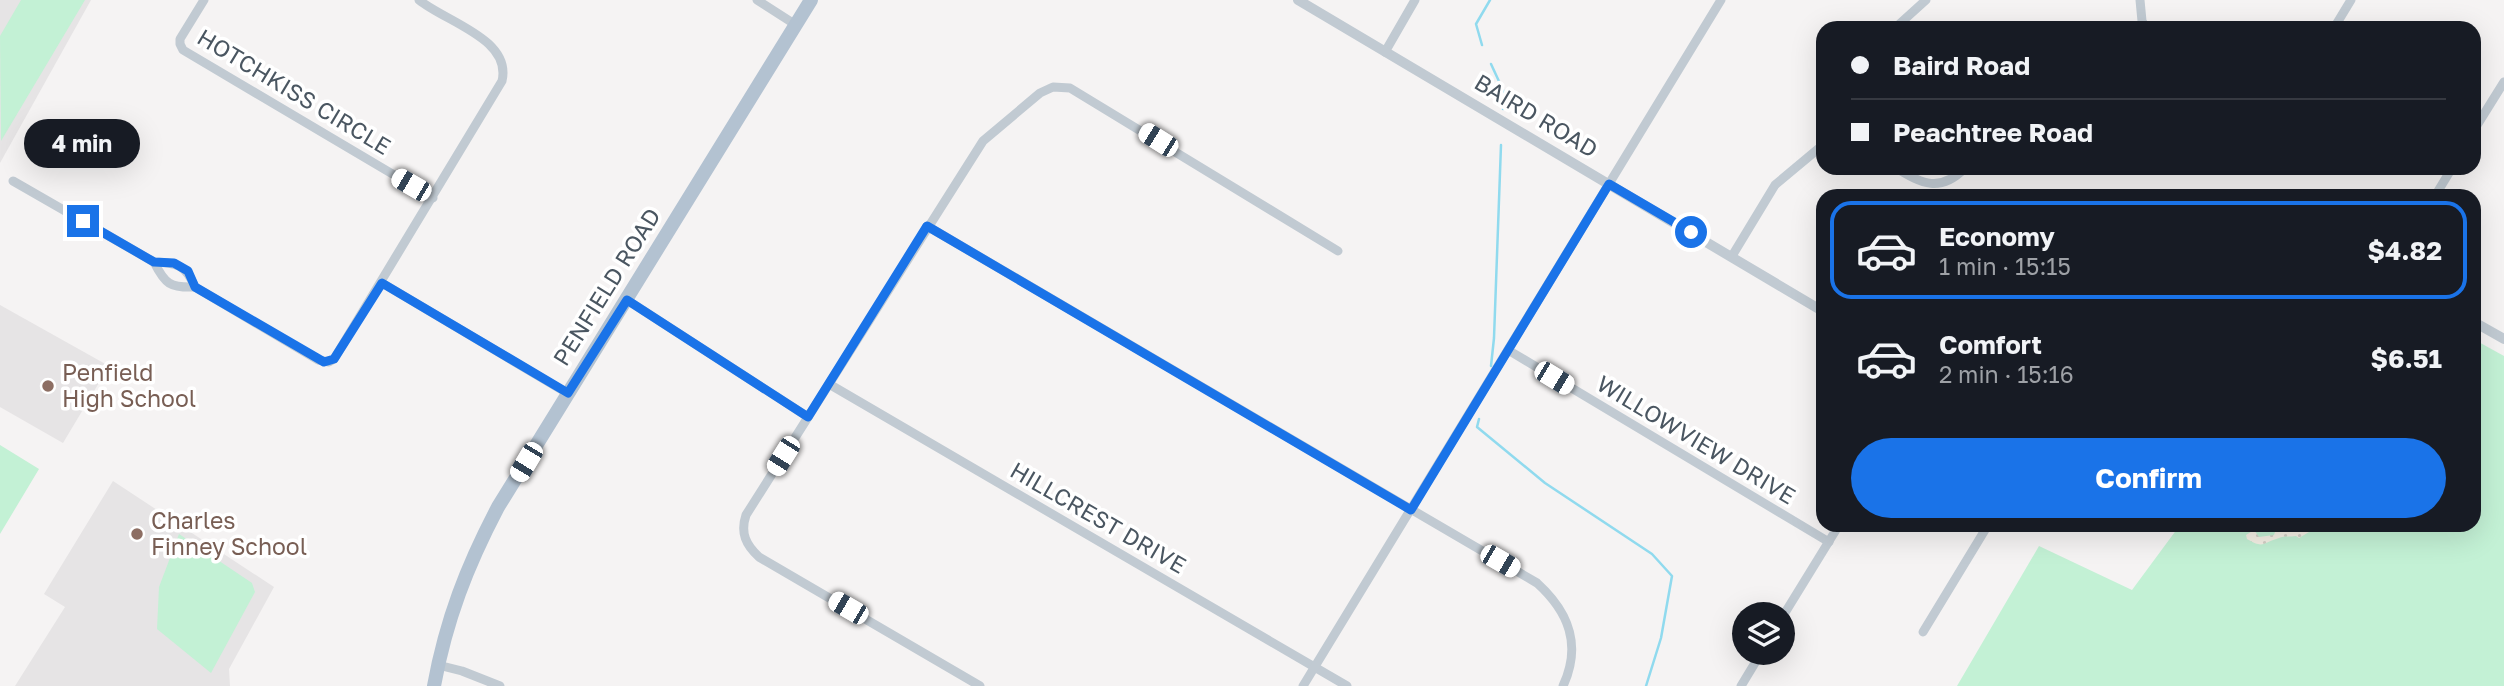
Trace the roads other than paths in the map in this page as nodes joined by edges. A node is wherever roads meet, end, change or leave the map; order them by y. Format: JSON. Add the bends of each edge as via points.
{"nodes":[{"id":1,"x":204,"y":0,"type":"edge"},
{"id":2,"x":419,"y":0,"type":"edge"},
{"id":3,"x":757,"y":0,"type":"edge"},
{"id":4,"x":811,"y":0,"type":"edge"},
{"id":5,"x":1298,"y":0,"type":"edge"},
{"id":6,"x":1415,"y":0,"type":"edge"},
{"id":7,"x":1721,"y":0,"type":"edge"},
{"id":8,"x":1926,"y":0,"type":"edge"},
{"id":9,"x":2140,"y":0,"type":"edge"},
{"id":10,"x":2351,"y":0,"type":"edge"},
{"id":11,"x":1903,"y":21,"type":"edge"},
{"id":12,"x":2142,"y":21,"type":"edge"},
{"id":13,"x":2338,"y":21,"type":"edge"},
{"id":14,"x":796,"y":25,"type":"junction"},
{"id":15,"x":1385,"y":52,"type":"junction"},
{"id":16,"x":2504,"y":82,"type":"edge"},
{"id":17,"x":2481,"y":119,"type":"edge"},
{"id":18,"x":1816,"y":151,"type":"edge"},
{"id":19,"x":1908,"y":175,"type":"edge"},
{"id":20,"x":1957,"y":175,"type":"edge"},
{"id":21,"x":13,"y":181,"type":"dead end"},
{"id":22,"x":1609,"y":184,"type":"junction"},
{"id":23,"x":433,"y":198,"type":"junction"},
{"id":24,"x":927,"y":226,"type":"junction"},
{"id":25,"x":1338,"y":251,"type":"dead end"},
{"id":26,"x":1732,"y":256,"type":"junction"},
{"id":27,"x":154,"y":262,"type":"junction"},
{"id":28,"x":382,"y":283,"type":"junction"},
{"id":29,"x":195,"y":287,"type":"junction"},
{"id":30,"x":627,"y":300,"type":"junction"},
{"id":31,"x":1816,"y":307,"type":"edge"},
{"id":32,"x":2481,"y":326,"type":"edge"},
{"id":33,"x":2504,"y":339,"type":"edge"},
{"id":34,"x":1508,"y":350,"type":"junction"},
{"id":35,"x":829,"y":384,"type":"junction"},
{"id":36,"x":568,"y":393,"type":"junction"},
{"id":37,"x":808,"y":417,"type":"junction"},
{"id":38,"x":1411,"y":510,"type":"junction"},
{"id":39,"x":1835,"y":532,"type":"edge"},
{"id":40,"x":1984,"y":532,"type":"edge"},
{"id":41,"x":1829,"y":542,"type":"junction"},
{"id":42,"x":1792,"y":602,"type":"edge"},
{"id":43,"x":1923,"y":632,"type":"dead end"},
{"id":44,"x":438,"y":665,"type":"junction"},
{"id":45,"x":1754,"y":665,"type":"edge"},
{"id":46,"x":1315,"y":667,"type":"junction"},
{"id":47,"x":434,"y":686,"type":"edge"},
{"id":48,"x":500,"y":686,"type":"edge"},
{"id":49,"x":980,"y":686,"type":"edge"},
{"id":50,"x":1303,"y":686,"type":"edge"},
{"id":51,"x":1347,"y":686,"type":"edge"},
{"id":52,"x":1563,"y":686,"type":"edge"},
{"id":53,"x":1741,"y":686,"type":"edge"}],
"edges":[{"from":1,"to":23,"type":"street","name":"HOTCHKISS CIRCLE","via":[[180,39],[183,50]]},
{"from":2,"to":23,"type":"street","via":[[492,47],[504,69],[500,89]]},
{"from":3,"to":14,"type":"street"},
{"from":4,"to":14,"type":"main road","name":"PENFIELD ROAD"},
{"from":5,"to":15,"type":"street","name":"BAIRD ROAD"},
{"from":6,"to":15,"type":"street"},
{"from":7,"to":22,"type":"street"},
{"from":8,"to":11,"type":"street"},
{"from":9,"to":12,"type":"street"},
{"from":10,"to":13,"type":"street"},
{"from":14,"to":30,"type":"main road","name":"PENFIELD ROAD"},
{"from":15,"to":22,"type":"street","name":"BAIRD ROAD"},
{"from":16,"to":17,"type":"street"},
{"from":18,"to":26,"type":"street","via":[[1775,185]]},
{"from":19,"to":20,"type":"street","via":[[1935,184]]},
{"from":21,"to":27,"type":"street"},
{"from":22,"to":26,"type":"street","name":"BAIRD ROAD"},
{"from":22,"to":34,"type":"street"},
{"from":23,"to":28,"type":"street"},
{"from":24,"to":25,"type":"street","via":[[983,141],[1040,93],[1059,86],[1090,99]]},
{"from":24,"to":35,"type":"street"},
{"from":24,"to":38,"type":"street"},
{"from":26,"to":31,"type":"street","name":"BAIRD ROAD"},
{"from":27,"to":29,"type":"street","via":[[174,263],[188,271]]},
{"from":27,"to":29,"type":"street","via":[[162,279],[176,287]]},
{"from":28,"to":29,"type":"street","via":[[334,359],[324,362]]},
{"from":28,"to":36,"type":"street"},
{"from":30,"to":36,"type":"main road","name":"PENFIELD ROAD"},
{"from":30,"to":37,"type":"street"},
{"from":32,"to":33,"type":"street"},
{"from":34,"to":38,"type":"street"},
{"from":34,"to":41,"type":"street","name":"WILLOWVIEW DRIVE"},
{"from":35,"to":37,"type":"street"},
{"from":35,"to":46,"type":"street","name":"HILLCREST DRIVE"},
{"from":36,"to":44,"type":"main road","name":"PENFIELD ROAD","via":[[476,548],[453,606]]},
{"from":37,"to":49,"type":"street","via":[[746,515],[743,532],[750,549]]},
{"from":38,"to":46,"type":"street"},
{"from":38,"to":52,"type":"street","via":[[1530,578],[1549,594],[1570,633],[1572,659]]},
{"from":39,"to":41,"type":"street"},
{"from":40,"to":43,"type":"street"},
{"from":41,"to":42,"type":"street"},
{"from":44,"to":47,"type":"main road","name":"PENFIELD ROAD"},
{"from":44,"to":48,"type":"street"},
{"from":45,"to":53,"type":"street"},
{"from":46,"to":50,"type":"street"},
{"from":46,"to":51,"type":"street","name":"HILLCREST DRIVE"}]}
